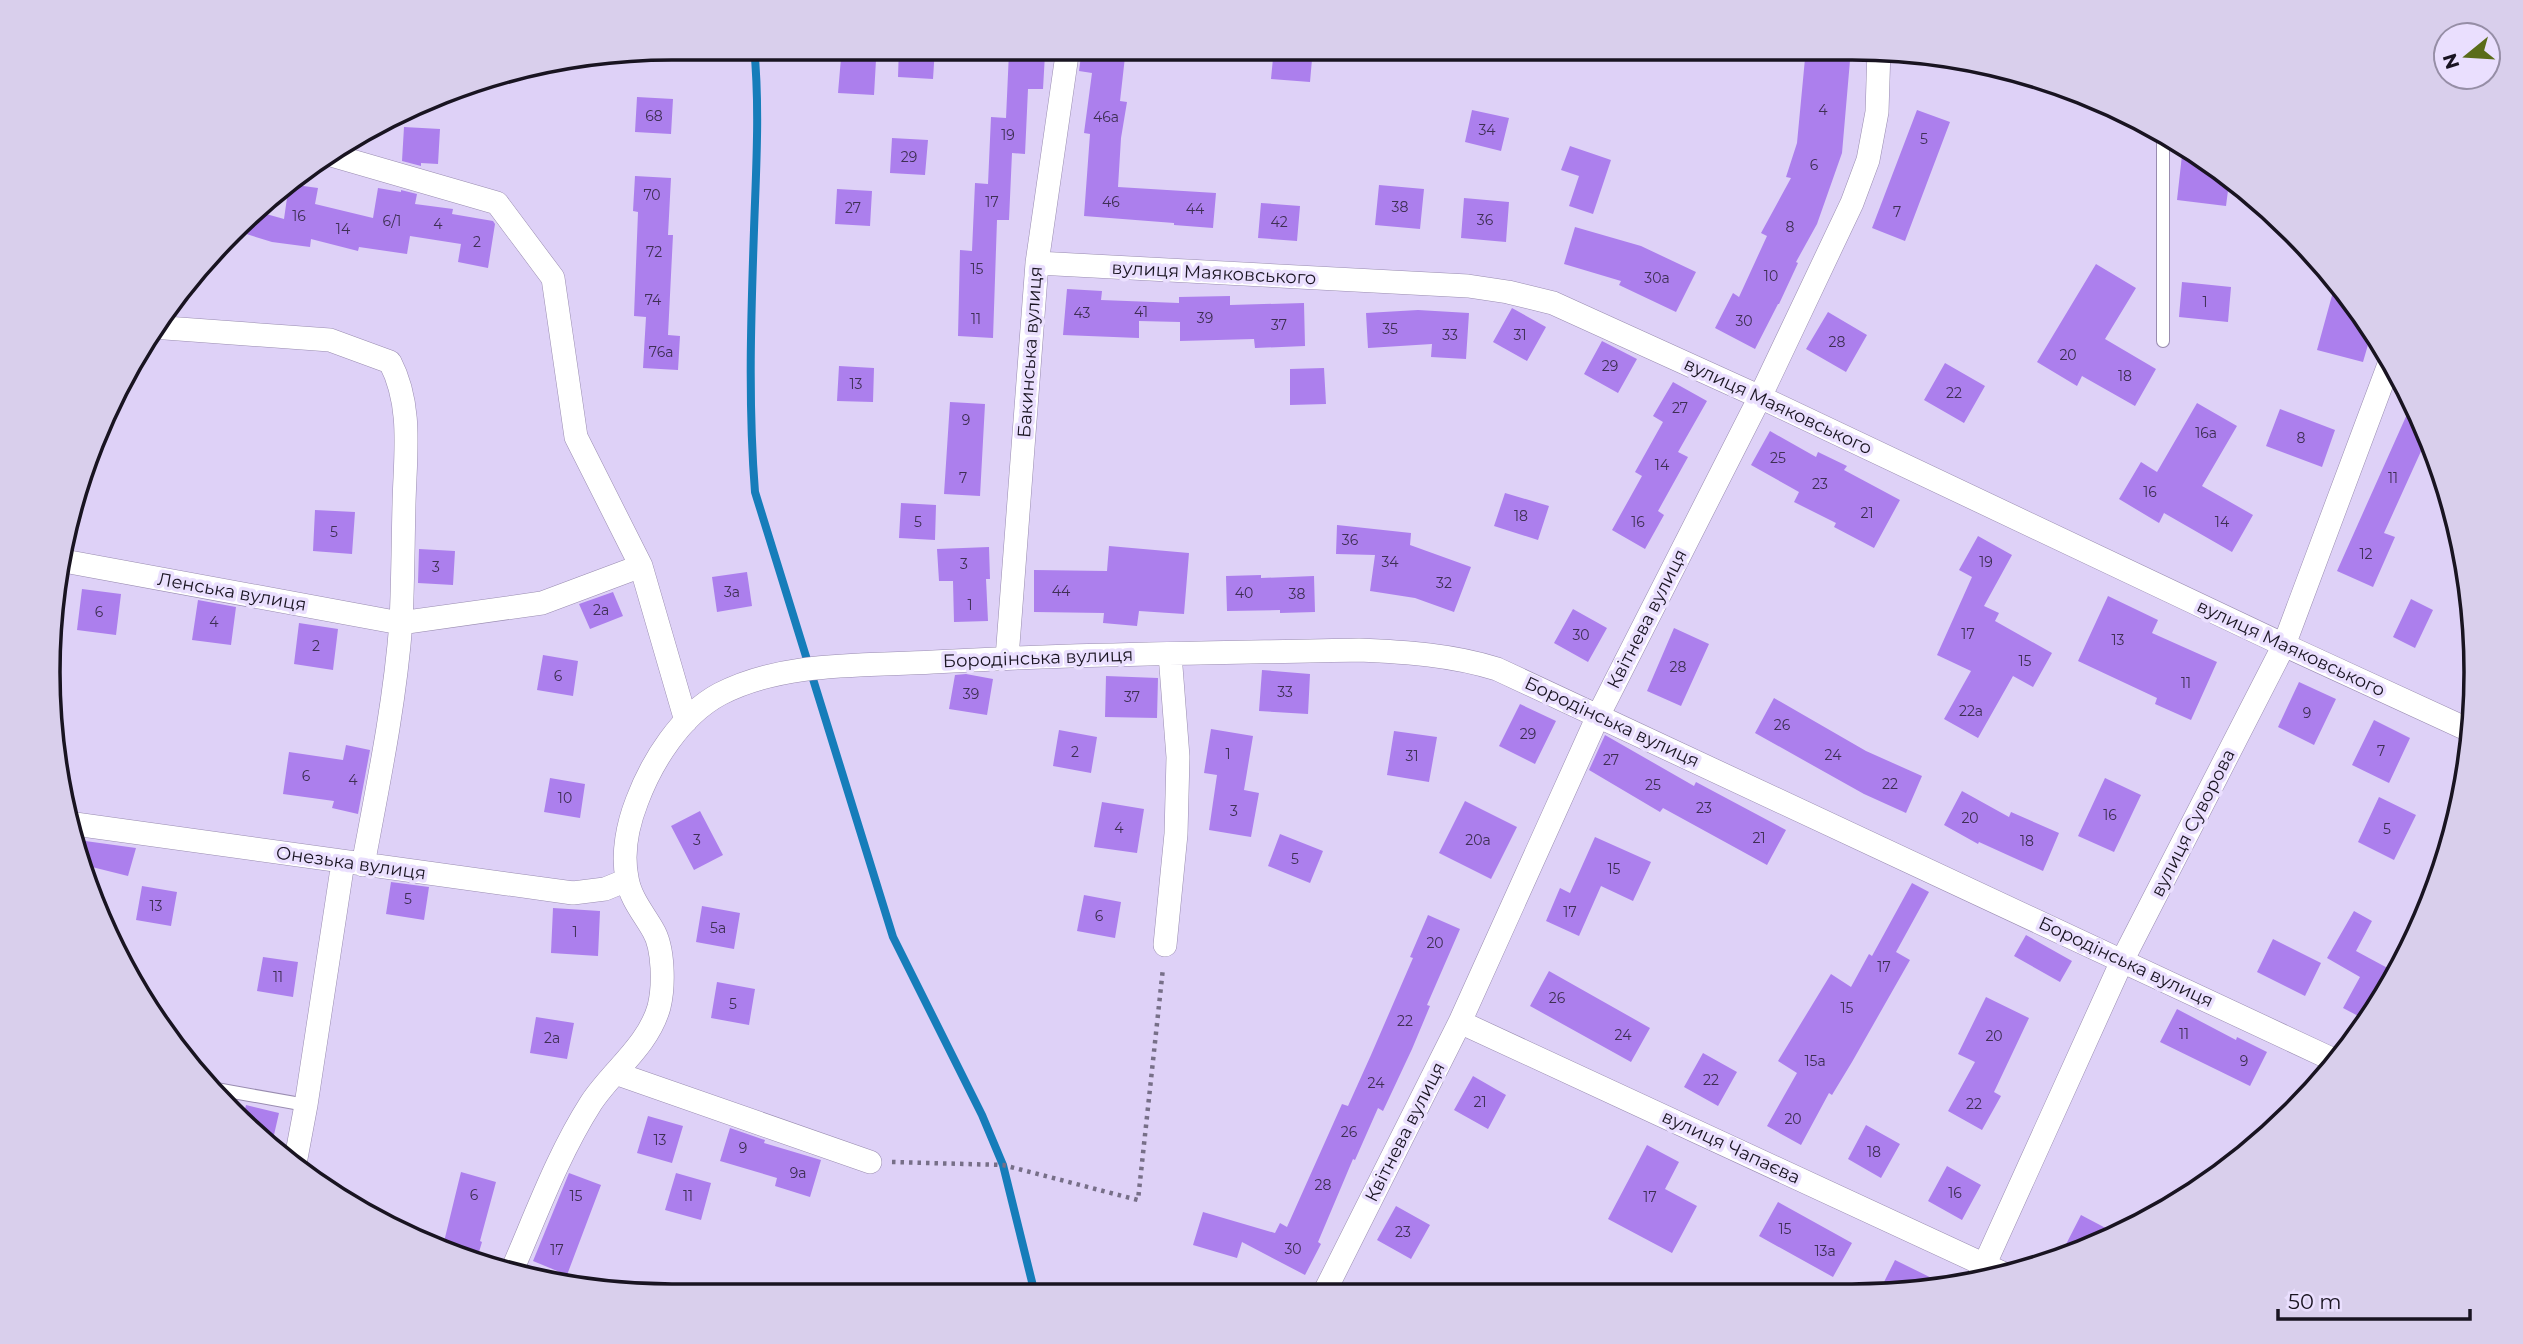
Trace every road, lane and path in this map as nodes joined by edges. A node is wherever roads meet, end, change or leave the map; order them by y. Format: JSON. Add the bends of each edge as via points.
{"nodes":[{"id":1,"x":1066,"y":60,"type":"edge"},
{"id":2,"x":1879,"y":61,"type":"edge"},
{"id":3,"x":2163,"y":146,"type":"edge"},
{"id":4,"x":341,"y":158,"type":"edge"},
{"id":5,"x":1037,"y":263,"type":"junction"},
{"id":6,"x":166,"y":328,"type":"edge"},
{"id":7,"x":2163,"y":341,"type":"dead end"},
{"id":8,"x":2385,"y":374,"type":"edge"},
{"id":9,"x":1760,"y":397,"type":"junction"},
{"id":10,"x":70,"y":562,"type":"edge"},
{"id":11,"x":641,"y":566,"type":"junction"},
{"id":12,"x":400,"y":623,"type":"junction"},
{"id":13,"x":2284,"y":645,"type":"junction"},
{"id":14,"x":1170,"y":654,"type":"junction"},
{"id":15,"x":1007,"y":658,"type":"junction"},
{"id":16,"x":1598,"y":716,"type":"junction"},
{"id":17,"x":686,"y":721,"type":"junction"},
{"id":18,"x":2460,"y":727,"type":"edge"},
{"id":19,"x":79,"y":825,"type":"edge"},
{"id":20,"x":353,"y":864,"type":"junction"},
{"id":21,"x":626,"y":880,"type":"junction"},
{"id":22,"x":1165,"y":945,"type":"joint"},
{"id":23,"x":2122,"y":961,"type":"junction"},
{"id":24,"x":1460,"y":1022,"type":"junction"},
{"id":25,"x":2327,"y":1057,"type":"edge"},
{"id":26,"x":615,"y":1073,"type":"junction"},
{"id":27,"x":225,"y":1091,"type":"edge"},
{"id":28,"x":306,"y":1105,"type":"junction"},
{"id":29,"x":296,"y":1156,"type":"edge"},
{"id":30,"x":870,"y":1162,"type":"joint"},
{"id":31,"x":515,"y":1264,"type":"edge"},
{"id":32,"x":1989,"y":1269,"type":"edge"},
{"id":33,"x":1984,"y":1270,"type":"edge"},
{"id":34,"x":1329,"y":1284,"type":"edge"}],
"edges":[{"from":1,"to":5,"type":"street","name":"Бакинська вулиця"},
{"from":2,"to":9,"type":"street","name":"Квітнева вулиця","via":[[1877,112],[1868,160]]},
{"from":3,"to":7,"type":"lane"},
{"from":4,"to":11,"type":"street","via":[[497,203],[553,278],[576,437]]},
{"from":5,"to":9,"type":"street","name":"вулиця Маяковського","via":[[1468,286],[1508,292],[1553,303]]},
{"from":5,"to":15,"type":"street","name":"Бакинська вулиця"},
{"from":6,"to":12,"type":"street","via":[[330,340],[390,362],[404,401],[406,433]]},
{"from":8,"to":13,"type":"street","name":"вулиця Суворова"},
{"from":9,"to":13,"type":"street","name":"вулиця Маяковського"},
{"from":9,"to":16,"type":"street","name":"Квітнева вулиця"},
{"from":10,"to":12,"type":"street","name":"Ленська вулиця"},
{"from":11,"to":12,"type":"street","name":"Ленська вулиця","via":[[542,603]]},
{"from":11,"to":17,"type":"street"},
{"from":12,"to":20,"type":"street","via":[[387,734]]},
{"from":13,"to":18,"type":"street","name":"вулиця Маяковського"},
{"from":13,"to":23,"type":"street","name":"вулиця Суворова"},
{"from":14,"to":15,"type":"street","name":"Бородінська вулиця"},
{"from":14,"to":16,"type":"street","name":"Бородінська вулиця","via":[[1359,650],[1453,657],[1497,669]]},
{"from":14,"to":22,"type":"street","via":[[1178,757]]},
{"from":15,"to":17,"type":"street","name":"Бородінська вулиця","via":[[827,667],[778,674],[718,695]]},
{"from":16,"to":23,"type":"street","name":"Бородінська вулиця"},
{"from":16,"to":24,"type":"street","name":"Квітнева вулиця"},
{"from":17,"to":21,"type":"street","name":"Бородінська вулиця","via":[[658,758],[637,802],[625,846]]},
{"from":19,"to":20,"type":"street","name":"Онезька вулиця"},
{"from":20,"to":21,"type":"street","name":"Онезька вулиця","via":[[573,894]]},
{"from":20,"to":28,"type":"street"},
{"from":21,"to":26,"type":"street","via":[[656,934],[663,966],[659,1007],[647,1034]]},
{"from":22,"to":30,"type":"path","via":[[1138,1200],[1003,1165]]},
{"from":23,"to":25,"type":"street","name":"Бородінська вулиця"},
{"from":23,"to":32,"type":"street","name":"вулиця Суворова"},
{"from":24,"to":33,"type":"street","name":"вулиця Чапаєва"},
{"from":24,"to":34,"type":"street","name":"Квітнева вулиця"},
{"from":26,"to":30,"type":"street"},
{"from":26,"to":31,"type":"street","via":[[568,1143]]},
{"from":27,"to":28,"type":"lane"},
{"from":28,"to":29,"type":"street"}]}
